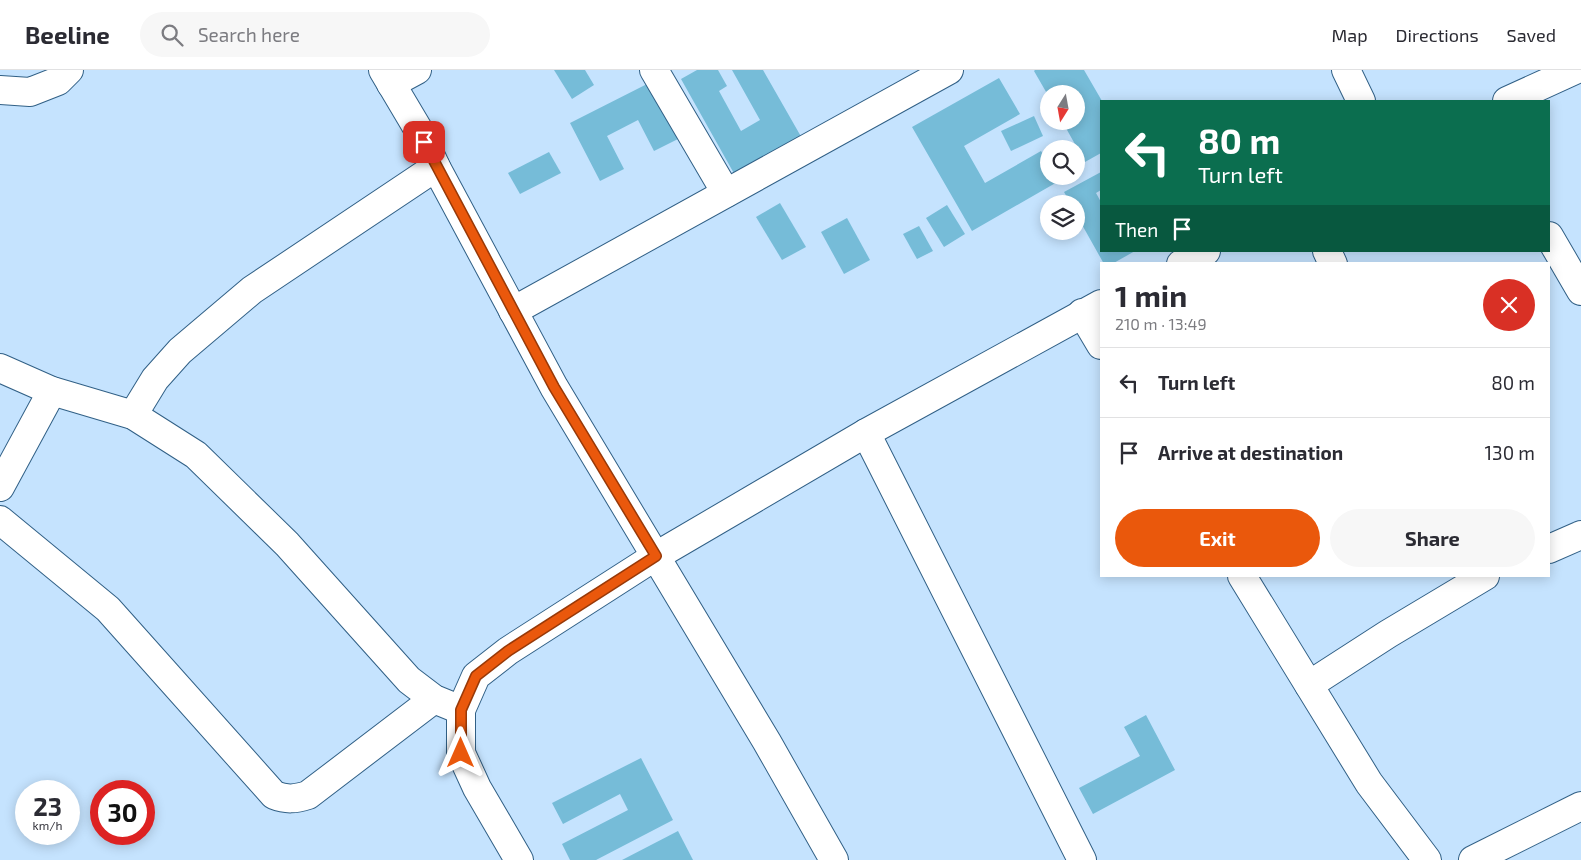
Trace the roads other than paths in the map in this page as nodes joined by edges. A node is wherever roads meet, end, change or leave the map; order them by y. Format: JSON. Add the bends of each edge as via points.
{"nodes":[{"id":1,"x":69,"y":70,"type":"edge"},
{"id":2,"x":417,"y":70,"type":"edge"},
{"id":3,"x":654,"y":70,"type":"edge"},
{"id":4,"x":949,"y":70,"type":"edge"},
{"id":5,"x":1346,"y":70,"type":"edge"},
{"id":6,"x":1575,"y":70,"type":"edge"},
{"id":7,"x":387,"y":77,"type":"edge"},
{"id":8,"x":0,"y":90,"type":"edge"},
{"id":9,"x":1361,"y":100,"type":"edge"},
{"id":10,"x":1510,"y":100,"type":"edge"},
{"id":11,"x":436,"y":167,"type":"junction"},
{"id":12,"x":726,"y":193,"type":"junction"},
{"id":13,"x":1550,"y":238,"type":"edge"},
{"id":14,"x":1204,"y":252,"type":"edge"},
{"id":15,"x":1185,"y":262,"type":"edge"},
{"id":16,"x":1581,"y":291,"type":"edge"},
{"id":17,"x":1092,"y":308,"type":"edge"},
{"id":18,"x":513,"y":311,"type":"junction"},
{"id":19,"x":1100,"y":340,"type":"edge"},
{"id":20,"x":0,"y":368,"type":"edge"},
{"id":21,"x":52,"y":391,"type":"junction"},
{"id":22,"x":133,"y":415,"type":"junction"},
{"id":23,"x":866,"y":433,"type":"junction"},
{"id":24,"x":0,"y":487,"type":"edge"},
{"id":25,"x":0,"y":520,"type":"edge"},
{"id":26,"x":1581,"y":535,"type":"edge"},
{"id":27,"x":1550,"y":549,"type":"edge"},
{"id":28,"x":656,"y":556,"type":"junction"},
{"id":29,"x":1243,"y":577,"type":"edge"},
{"id":30,"x":1483,"y":577,"type":"edge"},
{"id":31,"x":1309,"y":685,"type":"junction"},
{"id":32,"x":434,"y":699,"type":"junction"},
{"id":33,"x":461,"y":710,"type":"junction"},
{"id":34,"x":1581,"y":806,"type":"edge"},
{"id":35,"x":518,"y":860,"type":"edge"},
{"id":36,"x":834,"y":860,"type":"edge"},
{"id":37,"x":1082,"y":860,"type":"edge"},
{"id":38,"x":1427,"y":860,"type":"edge"},
{"id":39,"x":1473,"y":860,"type":"edge"}],
"edges":[{"from":1,"to":8,"type":"street","via":[[58,81],[30,92]]},
{"from":2,"to":7,"type":"street"},
{"from":3,"to":12,"type":"street"},
{"from":4,"to":12,"type":"street"},
{"from":5,"to":9,"type":"street"},
{"from":6,"to":10,"type":"street"},
{"from":7,"to":11,"type":"street"},
{"from":11,"to":18,"type":"street"},
{"from":11,"to":22,"type":"street","via":[[252,290],[180,351],[155,379]]},
{"from":12,"to":18,"type":"street"},
{"from":13,"to":16,"type":"street"},
{"from":14,"to":15,"type":"street"},
{"from":17,"to":19,"type":"street"},
{"from":17,"to":23,"type":"street"},
{"from":18,"to":28,"type":"street","via":[[554,387]]},
{"from":20,"to":21,"type":"street"},
{"from":21,"to":22,"type":"street"},
{"from":21,"to":24,"type":"street"},
{"from":22,"to":32,"type":"street","via":[[196,455],[287,544],[409,680]]},
{"from":23,"to":28,"type":"street"},
{"from":23,"to":37,"type":"street"},
{"from":25,"to":32,"type":"street","via":[[108,609],[274,795],[283,799],[308,795]]},
{"from":26,"to":27,"type":"street"},
{"from":28,"to":33,"type":"street","via":[[508,651],[476,676]]},
{"from":28,"to":36,"type":"street"},
{"from":29,"to":31,"type":"street"},
{"from":30,"to":31,"type":"street"},
{"from":31,"to":38,"type":"street","via":[[1369,783]]},
{"from":32,"to":33,"type":"street"},
{"from":33,"to":35,"type":"street","via":[[461,753]]},
{"from":34,"to":39,"type":"street"}]}
